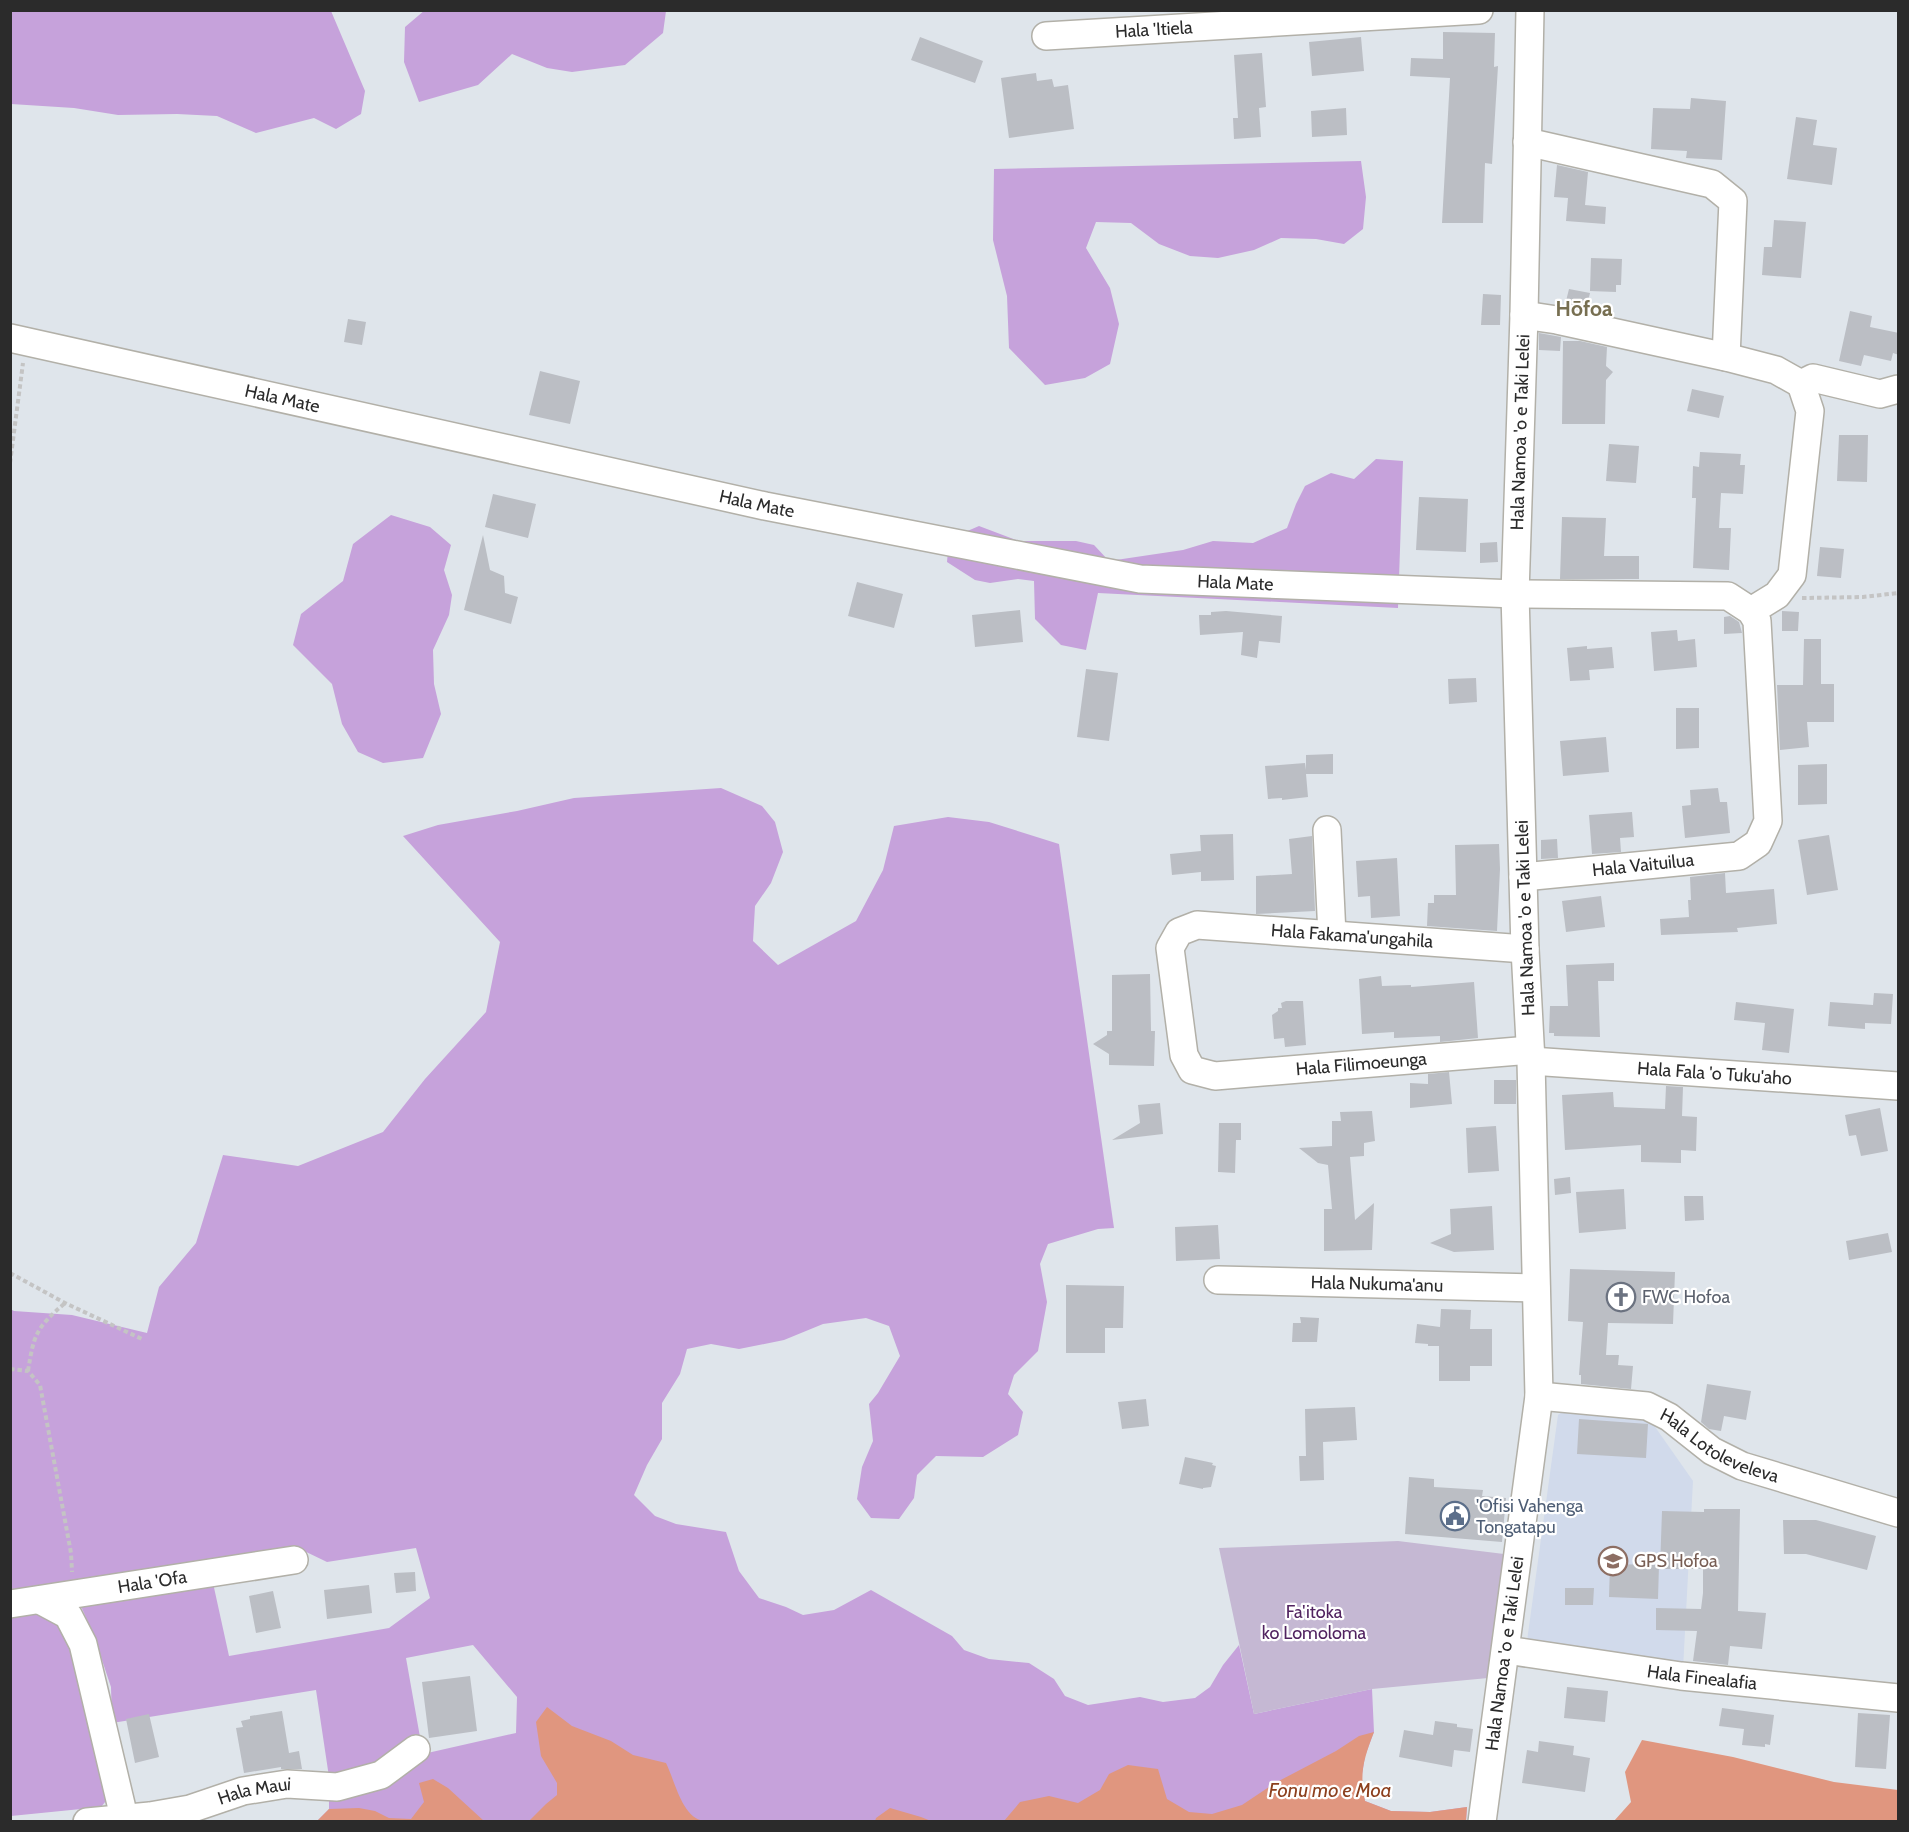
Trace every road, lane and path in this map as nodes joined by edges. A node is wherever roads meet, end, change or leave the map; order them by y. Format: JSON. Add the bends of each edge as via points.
{"nodes":[{"id":1,"x":1479,"y":10,"type":"edge"},
{"id":2,"x":1530,"y":10,"type":"edge"},
{"id":3,"x":1046,"y":36,"type":"dead end"},
{"id":4,"x":1527,"y":142,"type":"junction"},
{"id":5,"x":1524,"y":315,"type":"junction"},
{"id":6,"x":18,"y":340,"type":"edge"},
{"id":7,"x":1726,"y":357,"type":"junction"},
{"id":8,"x":1801,"y":384,"type":"junction"},
{"id":9,"x":1899,"y":389,"type":"edge"},
{"id":10,"x":10,"y":463,"type":"edge"},
{"id":11,"x":1899,"y":593,"type":"edge"},
{"id":12,"x":1515,"y":594,"type":"junction"},
{"id":13,"x":1777,"y":595,"type":"junction"},
{"id":14,"x":1751,"y":611,"type":"junction"},
{"id":15,"x":1327,"y":830,"type":"dead end"},
{"id":16,"x":1523,"y":877,"type":"junction"},
{"id":17,"x":1332,"y":935,"type":"junction"},
{"id":18,"x":1525,"y":949,"type":"junction"},
{"id":19,"x":1530,"y":1056,"type":"junction"},
{"id":20,"x":1192,"y":1070,"type":"joint"},
{"id":21,"x":1899,"y":1086,"type":"edge"},
{"id":22,"x":10,"y":1273,"type":"edge"},
{"id":23,"x":1218,"y":1280,"type":"dead end"},
{"id":24,"x":1536,"y":1288,"type":"junction"},
{"id":25,"x":65,"y":1303,"type":"junction"},
{"id":26,"x":142,"y":1339,"type":"dead end"},
{"id":27,"x":10,"y":1369,"type":"edge"},
{"id":28,"x":28,"y":1371,"type":"junction"},
{"id":29,"x":1539,"y":1396,"type":"junction"},
{"id":30,"x":1899,"y":1513,"type":"edge"},
{"id":31,"x":294,"y":1560,"type":"dead end"},
{"id":32,"x":50,"y":1598,"type":"junction"},
{"id":33,"x":10,"y":1604,"type":"edge"},
{"id":34,"x":1506,"y":1650,"type":"junction"},
{"id":35,"x":1899,"y":1698,"type":"edge"},
{"id":36,"x":416,"y":1749,"type":"dead end"},
{"id":37,"x":126,"y":1819,"type":"edge"},
{"id":38,"x":87,"y":1821,"type":"edge"},
{"id":39,"x":1482,"y":1821,"type":"edge"}],
"edges":[{"from":1,"to":3,"type":"street","name":"Hala 'Itiela"},
{"from":2,"to":4,"type":"street","name":"Hala Namoa 'o e Taki Lelei"},
{"from":4,"to":5,"type":"street","name":"Hala Namoa 'o e Taki Lelei"},
{"from":4,"to":7,"type":"street","via":[[1712,184],[1733,201]]},
{"from":5,"to":7,"type":"street"},
{"from":5,"to":12,"type":"street","name":"Hala Namoa 'o e Taki Lelei"},
{"from":6,"to":10,"type":"path"},
{"from":6,"to":12,"type":"street","name":"Hala Mate","via":[[765,506],[1140,579]]},
{"from":7,"to":8,"type":"street","via":[[1776,370]]},
{"from":8,"to":9,"type":"street","via":[[1813,378],[1880,394]]},
{"from":8,"to":13,"type":"street","via":[[1809,411],[1792,575]]},
{"from":11,"to":13,"type":"path","via":[[1803,598]]},
{"from":12,"to":14,"type":"street","name":"Hala Mate","via":[[1728,596]]},
{"from":12,"to":16,"type":"street","name":"Hala Namoa 'o e Taki Lelei"},
{"from":13,"to":14,"type":"street"},
{"from":14,"to":16,"type":"street","name":"Hala Vaituilua","via":[[1757,621],[1768,821],[1758,843],[1739,856]]},
{"from":15,"to":17,"type":"street"},
{"from":16,"to":18,"type":"street","name":"Hala Namoa 'o e Taki Lelei"},
{"from":17,"to":18,"type":"street","name":"Hala Fakama'ungahila"},
{"from":17,"to":20,"type":"street","name":"Hala Fakama'ungahila","via":[[1197,925],[1179,932],[1170,948],[1184,1054]]},
{"from":18,"to":19,"type":"street","name":"Hala Namoa 'o e Taki Lelei"},
{"from":19,"to":20,"type":"street","name":"Hala Filimoeunga","via":[[1215,1076]]},
{"from":19,"to":21,"type":"street","name":"Hala Fala 'o Tuku'aho"},
{"from":19,"to":24,"type":"street","name":"Hala Namoa 'o e Taki Lelei"},
{"from":22,"to":25,"type":"path"},
{"from":23,"to":24,"type":"street","name":"Hala Nukuma'anu"},
{"from":24,"to":29,"type":"street","name":"Hala Namoa 'o e Taki Lelei"},
{"from":25,"to":26,"type":"path"},
{"from":25,"to":28,"type":"path","via":[[44,1321],[32,1342]]},
{"from":27,"to":28,"type":"path"},
{"from":28,"to":32,"type":"path","via":[[40,1385],[71,1553],[72,1578]]},
{"from":29,"to":30,"type":"street","name":"Hala Lotoleveleva","via":[[1647,1406],[1669,1417],[1712,1451],[1742,1466]]},
{"from":29,"to":34,"type":"street","name":"Hala Namoa 'o e Taki Lelei"},
{"from":31,"to":32,"type":"street","name":"Hala 'Ofa"},
{"from":32,"to":33,"type":"street","name":"Hala 'Ofa"},
{"from":32,"to":37,"type":"street","via":[[68,1615],[83,1644]]},
{"from":34,"to":35,"type":"street","name":"Hala Finealafia","via":[[1681,1676]]},
{"from":34,"to":39,"type":"street","name":"Hala Namoa 'o e Taki Lelei"},
{"from":36,"to":37,"type":"street","name":"Hala Maui","via":[[381,1775],[337,1787],[287,1785],[243,1791],[190,1809]]},
{"from":37,"to":38,"type":"street","name":"Hala Maui"}]}
